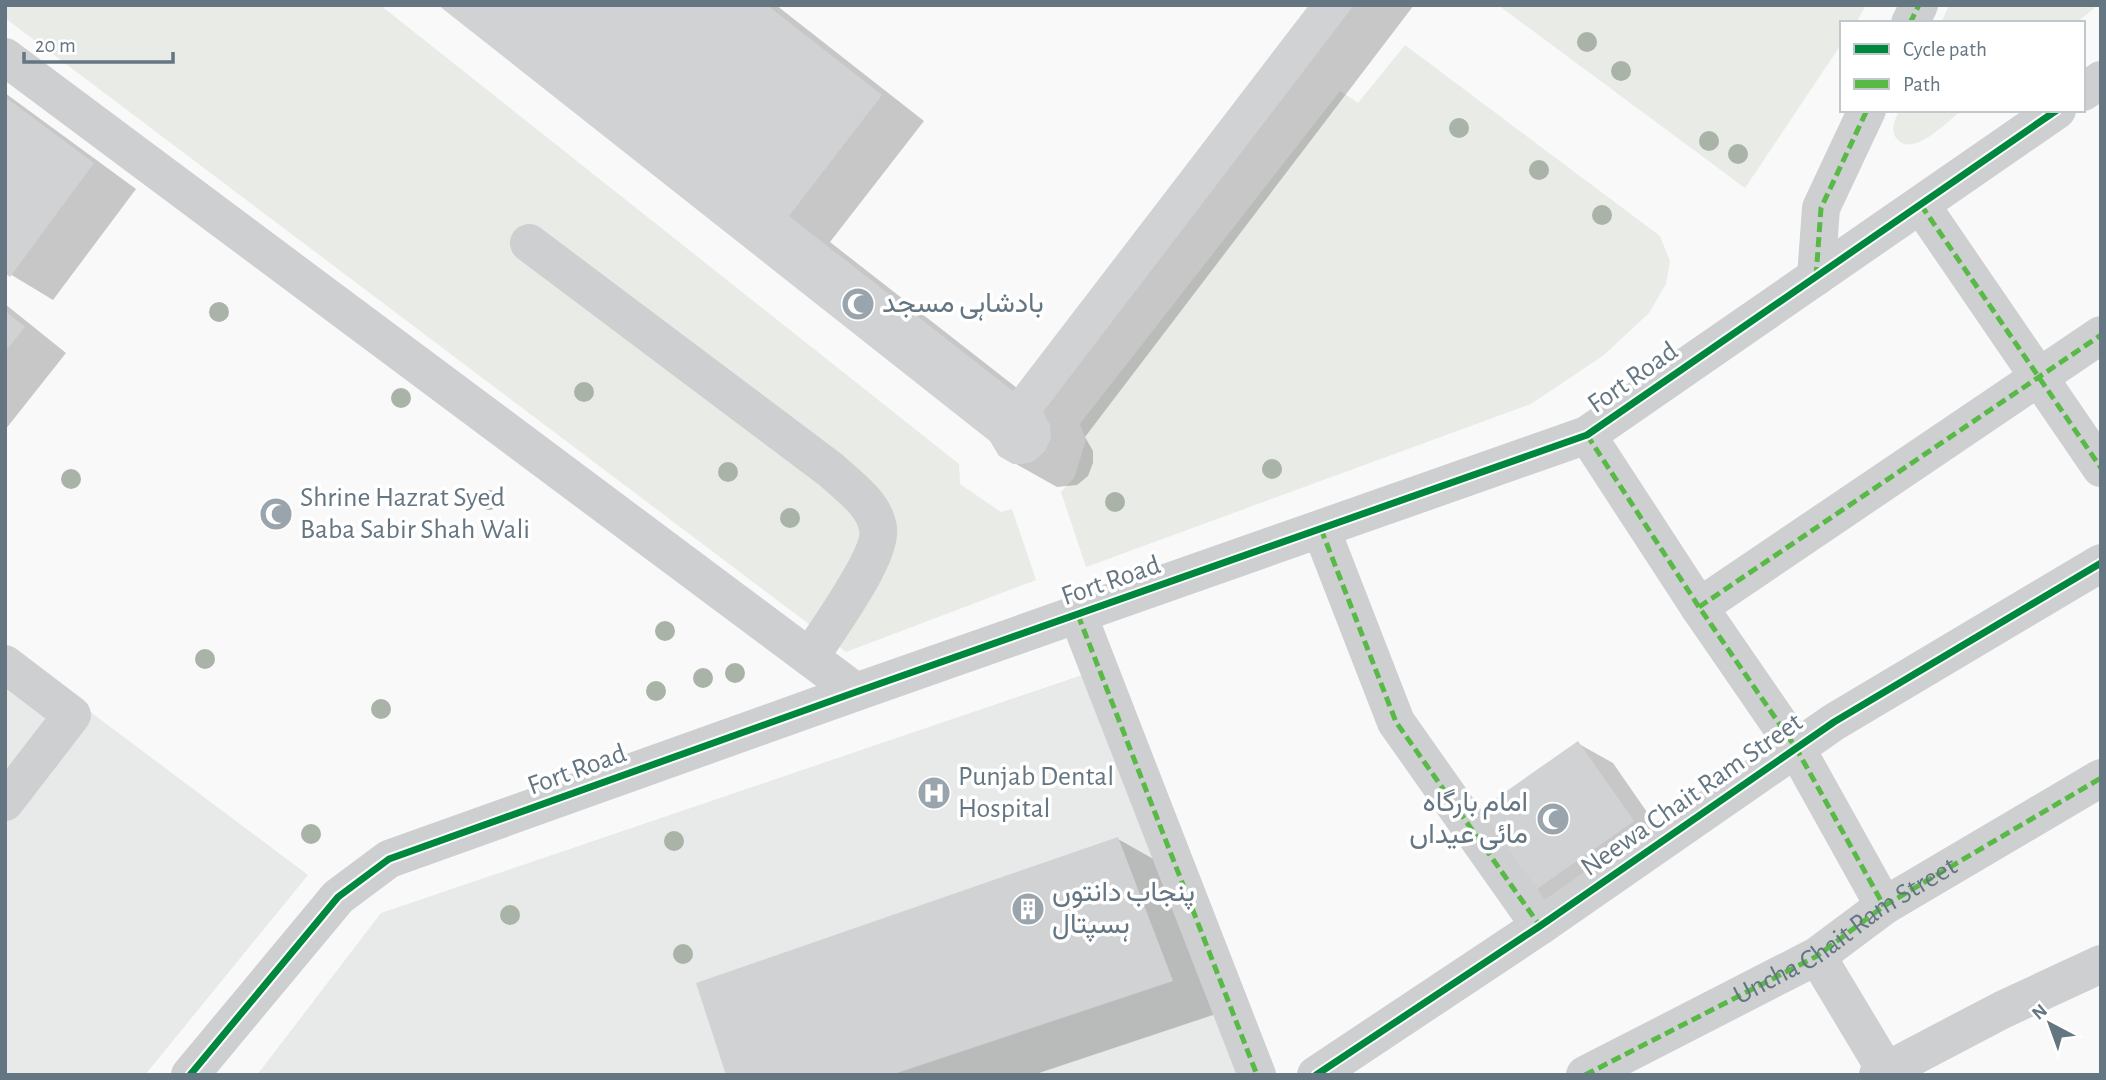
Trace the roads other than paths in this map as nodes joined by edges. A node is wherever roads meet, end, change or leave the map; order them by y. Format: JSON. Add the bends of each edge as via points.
{"nodes":[{"id":1,"x":1919,"y":5,"type":"edge"},
{"id":2,"x":1911,"y":21,"type":"edge"},
{"id":3,"x":5,"y":57,"type":"edge"},
{"id":4,"x":2101,"y":80,"type":"edge"},
{"id":5,"x":2085,"y":91,"type":"edge"},
{"id":6,"x":1866,"y":112,"type":"edge"},
{"id":7,"x":2054,"y":112,"type":"edge"},
{"id":8,"x":1921,"y":205,"type":"junction"},
{"id":9,"x":529,"y":243,"type":"dead end"},
{"id":10,"x":1816,"y":277,"type":"junction"},
{"id":11,"x":2101,"y":335,"type":"edge"},
{"id":12,"x":2039,"y":378,"type":"junction"},
{"id":13,"x":1587,"y":435,"type":"junction"},
{"id":14,"x":2101,"y":468,"type":"edge"},
{"id":15,"x":1321,"y":529,"type":"junction"},
{"id":16,"x":2101,"y":563,"type":"edge"},
{"id":17,"x":1699,"y":607,"type":"junction"},
{"id":18,"x":1077,"y":615,"type":"junction"},
{"id":19,"x":810,"y":657,"type":"junction"},
{"id":20,"x":5,"y":664,"type":"edge"},
{"id":21,"x":856,"y":692,"type":"junction"},
{"id":22,"x":1796,"y":748,"type":"junction"},
{"id":23,"x":2101,"y":778,"type":"edge"},
{"id":24,"x":5,"y":802,"type":"edge"},
{"id":25,"x":1884,"y":906,"type":"junction"},
{"id":26,"x":1540,"y":926,"type":"junction"},
{"id":27,"x":1817,"y":956,"type":"junction"},
{"id":28,"x":2101,"y":964,"type":"edge"},
{"id":29,"x":1882,"y":1073,"type":"edge"},
{"id":30,"x":190,"y":1075,"type":"edge"},
{"id":31,"x":1258,"y":1075,"type":"edge"},
{"id":32,"x":1316,"y":1075,"type":"edge"},
{"id":33,"x":1585,"y":1075,"type":"edge"}],
"edges":[{"from":1,"to":2,"type":"street"},
{"from":3,"to":19,"type":"street"},
{"from":4,"to":5,"type":"street"},
{"from":6,"to":10,"type":"street","via":[[1821,208]]},
{"from":7,"to":8,"type":"street","name":"Fort Road"},
{"from":8,"to":10,"type":"street","name":"Fort Road"},
{"from":8,"to":12,"type":"street"},
{"from":9,"to":19,"type":"street","via":[[831,470],[868,505],[879,529],[869,564]]},
{"from":10,"to":13,"type":"street","name":"Fort Road"},
{"from":11,"to":12,"type":"street"},
{"from":12,"to":14,"type":"street"},
{"from":12,"to":17,"type":"street"},
{"from":13,"to":15,"type":"street","name":"Fort Road"},
{"from":13,"to":17,"type":"street"},
{"from":15,"to":18,"type":"street","name":"Fort Road"},
{"from":15,"to":26,"type":"street","via":[[1396,722]]},
{"from":16,"to":22,"type":"street","name":"Neewa Chait Ram Street"},
{"from":17,"to":22,"type":"street"},
{"from":18,"to":21,"type":"street","name":"Fort Road"},
{"from":18,"to":31,"type":"street"},
{"from":19,"to":21,"type":"street"},
{"from":20,"to":24,"type":"street","via":[[72,715]]},
{"from":21,"to":30,"type":"street","name":"Fort Road","via":[[389,859],[338,897]]},
{"from":22,"to":25,"type":"street"},
{"from":22,"to":26,"type":"street","name":"Neewa Chait Ram Street"},
{"from":23,"to":25,"type":"street","name":"Uncha Chait Ram Street"},
{"from":25,"to":27,"type":"street","name":"Uncha Chait Ram Street"},
{"from":26,"to":32,"type":"street","name":"Neewa Chait Ram Street"},
{"from":27,"to":29,"type":"street"},
{"from":27,"to":33,"type":"street","name":"Uncha Chait Ram Street"},
{"from":28,"to":29,"type":"street"}]}
